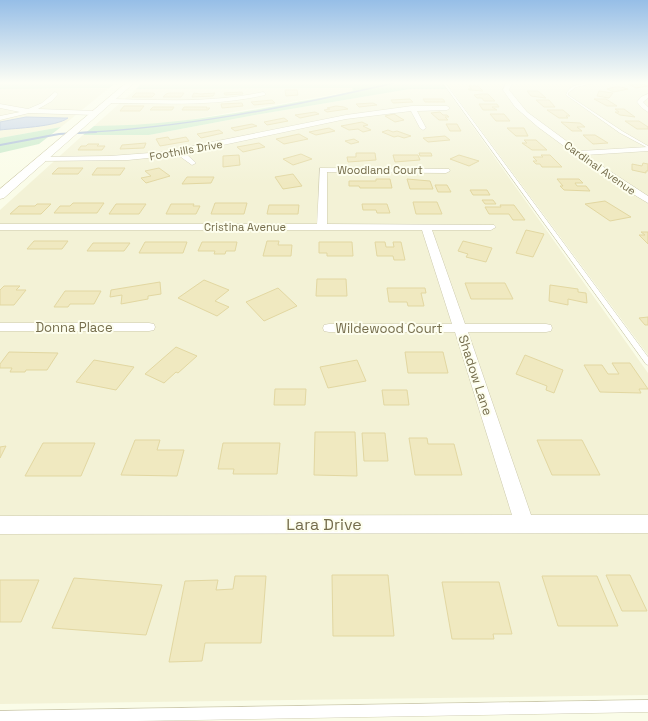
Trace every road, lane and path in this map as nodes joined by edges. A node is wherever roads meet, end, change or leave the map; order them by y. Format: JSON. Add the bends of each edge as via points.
{"nodes":[{"id":1,"x":91,"y":117,"type":"edge"},
{"id":2,"x":353,"y":117,"type":"edge"},
{"id":3,"x":417,"y":117,"type":"edge"},
{"id":4,"x":469,"y":117,"type":"edge"},
{"id":5,"x":530,"y":117,"type":"edge"},
{"id":6,"x":599,"y":117,"type":"edge"},
{"id":7,"x":423,"y":128,"type":"dead end"},
{"id":8,"x":648,"y":148,"type":"edge"},
{"id":9,"x":179,"y":152,"type":"junction"},
{"id":10,"x":578,"y":153,"type":"junction"},
{"id":11,"x":41,"y":159,"type":"junction"},
{"id":12,"x":192,"y":163,"type":"dead end"},
{"id":13,"x":446,"y":170,"type":"dead end"},
{"id":14,"x":0,"y":195,"type":"edge"},
{"id":15,"x":648,"y":200,"type":"edge"},
{"id":16,"x":0,"y":227,"type":"edge"},
{"id":17,"x":322,"y":227,"type":"junction"},
{"id":18,"x":426,"y":227,"type":"junction"},
{"id":19,"x":491,"y":227,"type":"dead end"},
{"id":20,"x":0,"y":328,"type":"edge"},
{"id":21,"x":149,"y":328,"type":"dead end"},
{"id":22,"x":329,"y":328,"type":"dead end"},
{"id":23,"x":460,"y":328,"type":"junction"},
{"id":24,"x":546,"y":328,"type":"dead end"},
{"id":25,"x":648,"y":362,"type":"edge"},
{"id":26,"x":525,"y":524,"type":"junction"},
{"id":27,"x":648,"y":524,"type":"edge"},
{"id":28,"x":0,"y":525,"type":"edge"},
{"id":29,"x":648,"y":706,"type":"edge"},
{"id":30,"x":0,"y":717,"type":"edge"}],
"edges":[{"from":1,"to":11,"type":"street"},
{"from":2,"to":9,"type":"street","name":"Foothills Drive"},
{"from":3,"to":7,"type":"street"},
{"from":4,"to":25,"type":"lane"},
{"from":5,"to":10,"type":"street","name":"Cardinal Avenue"},
{"from":6,"to":8,"type":"lane"},
{"from":8,"to":10,"type":"street"},
{"from":9,"to":11,"type":"street","name":"Foothills Drive","via":[[132,159]]},
{"from":9,"to":12,"type":"street"},
{"from":10,"to":15,"type":"street","name":"Cardinal Avenue"},
{"from":11,"to":14,"type":"street"},
{"from":13,"to":17,"type":"street","name":"Woodland Court","via":[[323,170]]},
{"from":16,"to":17,"type":"street","name":"Cristina Avenue"},
{"from":17,"to":18,"type":"street","name":"Cristina Avenue"},
{"from":18,"to":19,"type":"street","name":"Cristina Avenue"},
{"from":18,"to":23,"type":"street","name":"Shadow Lane"},
{"from":20,"to":21,"type":"street","name":"Donna Place"},
{"from":22,"to":23,"type":"street","name":"Wildewood Court"},
{"from":23,"to":24,"type":"street","name":"Wildewood Court"},
{"from":23,"to":26,"type":"street","name":"Shadow Lane"},
{"from":26,"to":27,"type":"street","name":"Lara Drive"},
{"from":26,"to":28,"type":"street","name":"Lara Drive"},
{"from":29,"to":30,"type":"lane"}]}
